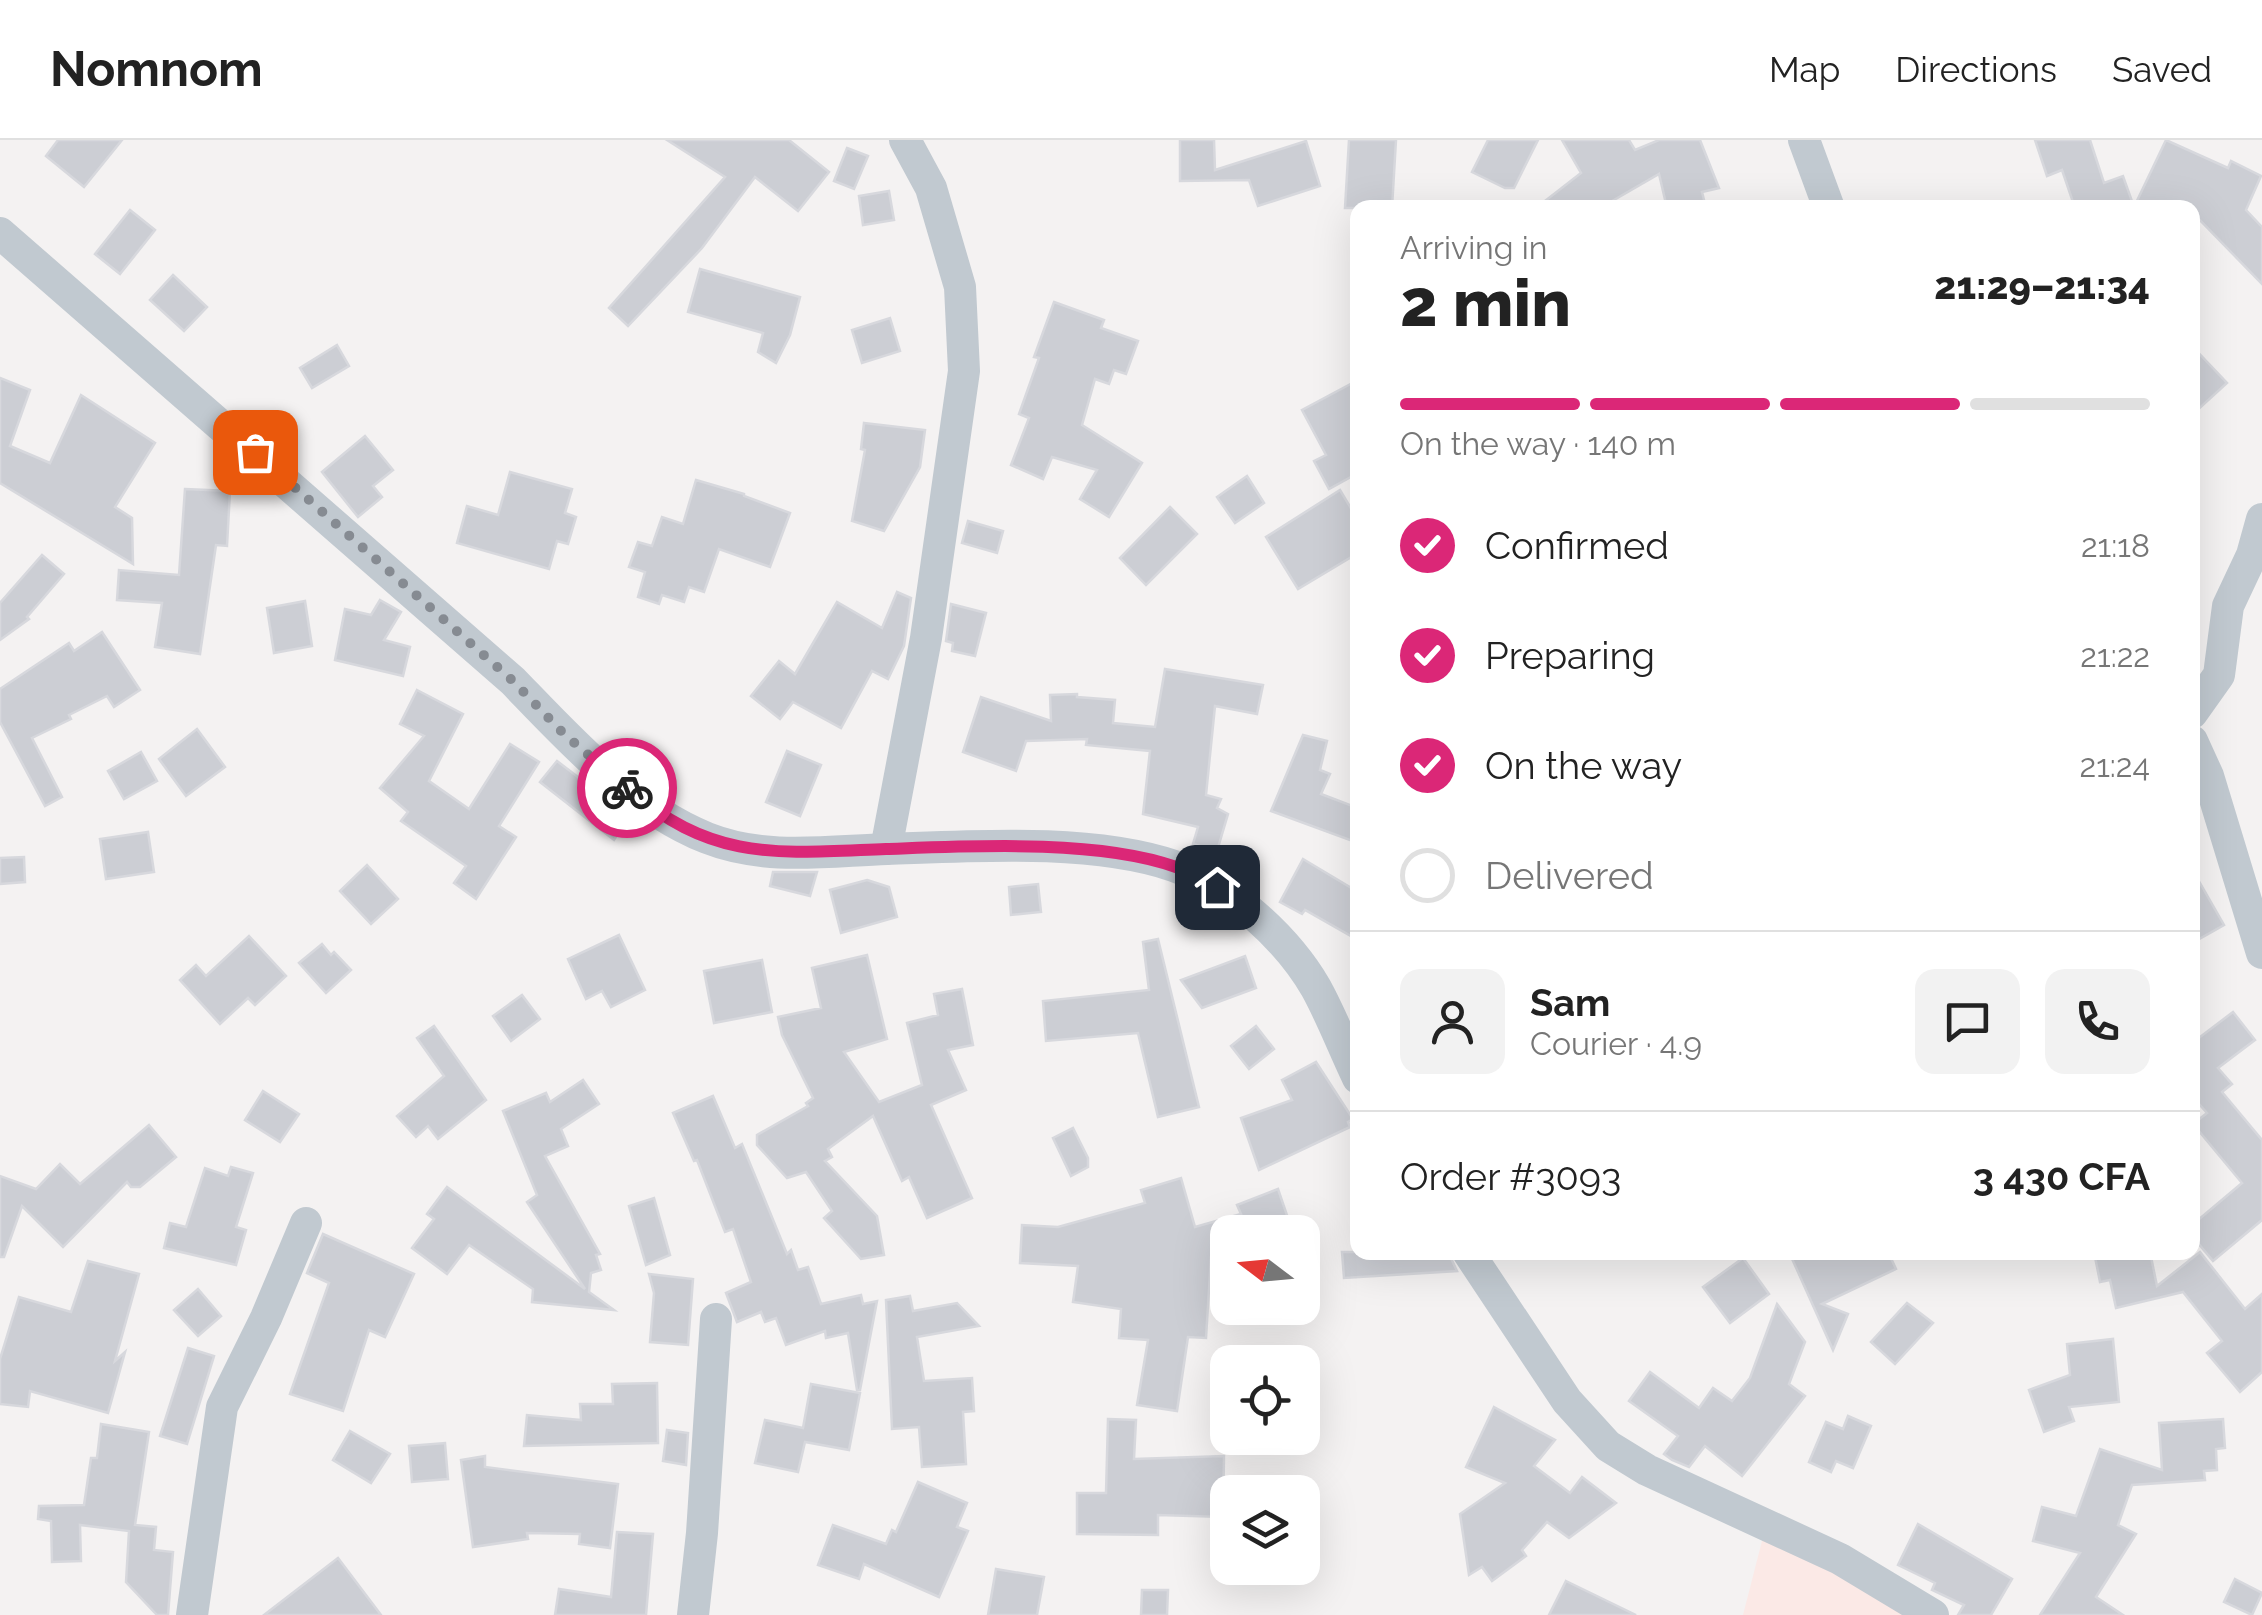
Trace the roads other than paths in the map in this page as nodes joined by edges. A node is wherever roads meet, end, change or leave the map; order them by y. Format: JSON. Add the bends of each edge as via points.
{"nodes":[{"id":1,"x":905,"y":140,"type":"edge"},
{"id":2,"x":1804,"y":140,"type":"edge"},
{"id":3,"x":1825,"y":200,"type":"edge"},
{"id":4,"x":0,"y":233,"type":"edge"},
{"id":5,"x":2262,"y":519,"type":"edge"},
{"id":6,"x":2200,"y":701,"type":"edge"},
{"id":7,"x":2200,"y":759,"type":"edge"},
{"id":8,"x":886,"y":849,"type":"junction"},
{"id":9,"x":2262,"y":953,"type":"edge"},
{"id":10,"x":1350,"y":1061,"type":"edge"},
{"id":11,"x":306,"y":1222,"type":"dead end"},
{"id":12,"x":1473,"y":1260,"type":"edge"},
{"id":13,"x":716,"y":1319,"type":"dead end"},
{"id":14,"x":192,"y":1615,"type":"edge"},
{"id":15,"x":692,"y":1615,"type":"edge"},
{"id":16,"x":1933,"y":1615,"type":"edge"}],
"edges":[{"from":1,"to":8,"type":"street","via":[[931,188],[960,287],[964,371],[926,638]]},
{"from":2,"to":3,"type":"street"},
{"from":4,"to":8,"type":"street","via":[[642,801],[708,838],[744,849]]},
{"from":5,"to":6,"type":"street","via":[[2228,606],[2218,675]]},
{"from":7,"to":9,"type":"street"},
{"from":8,"to":10,"type":"street","via":[[1054,847],[1174,866],[1217,887],[1276,936],[1315,987]]},
{"from":11,"to":14,"type":"street","via":[[222,1407]]},
{"from":12,"to":16,"type":"street","via":[[1567,1402],[1608,1446],[1840,1559]]},
{"from":13,"to":15,"type":"street"}]}
